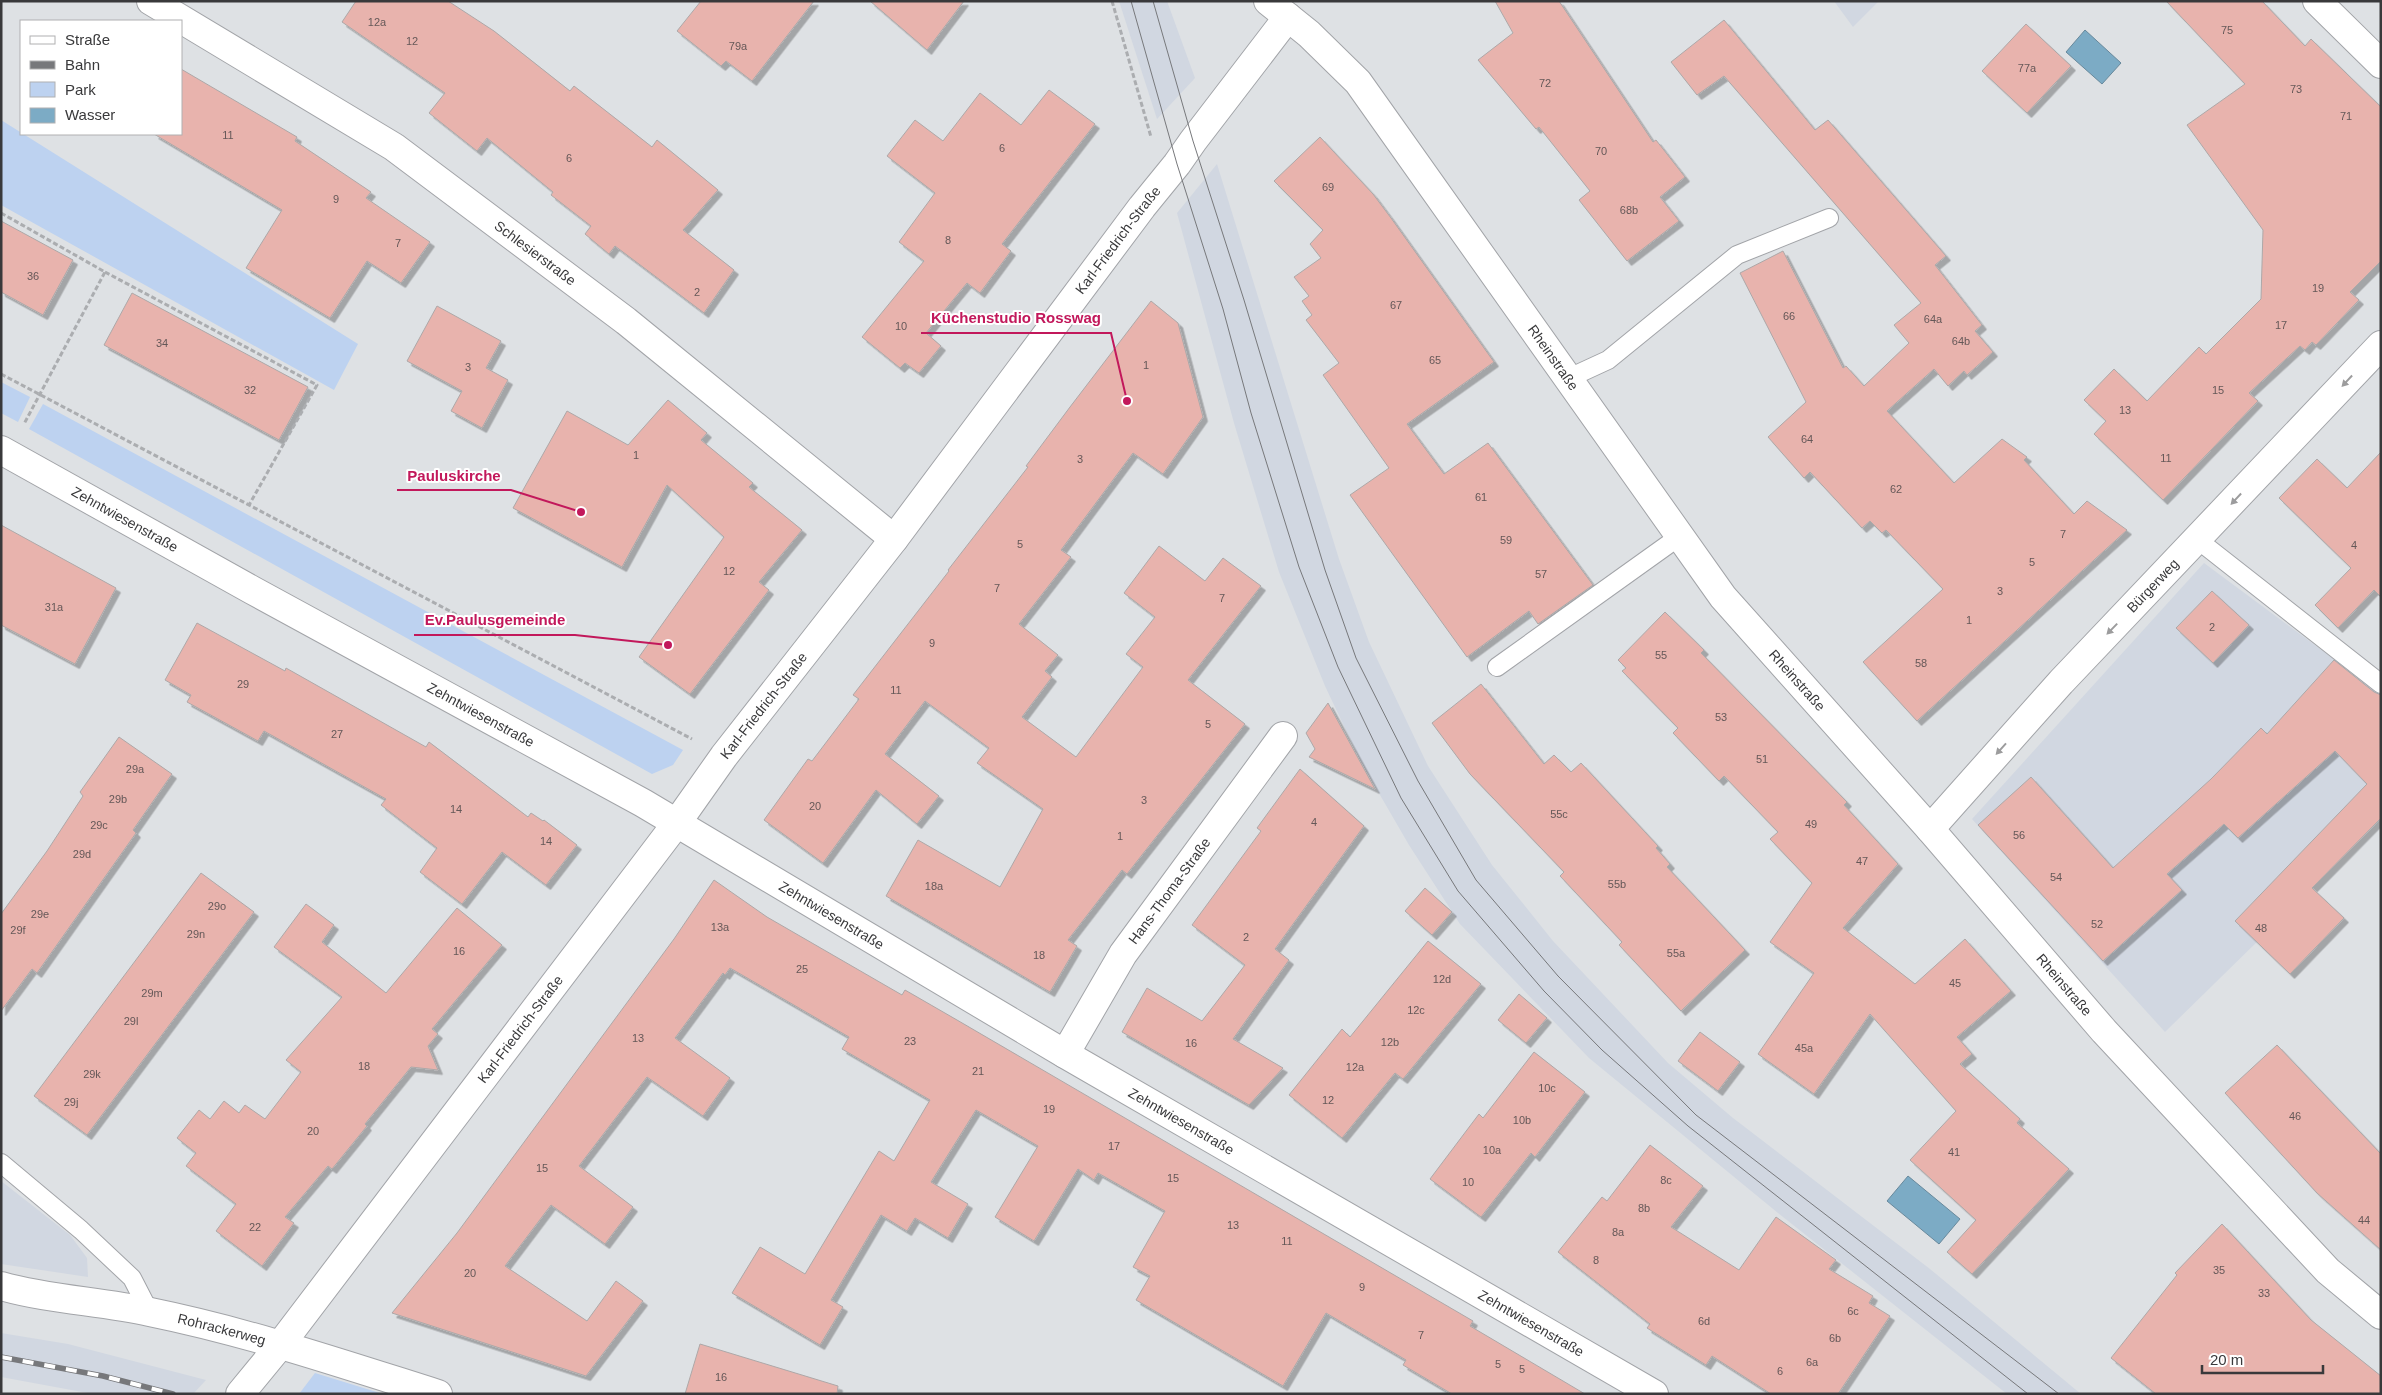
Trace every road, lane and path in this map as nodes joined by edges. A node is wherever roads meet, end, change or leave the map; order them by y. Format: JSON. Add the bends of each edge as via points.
{"nodes":[{"id":1,"x":151,"y":1,"type":"edge"},
{"id":2,"x":1112,"y":1,"type":"edge"},
{"id":3,"x":2317,"y":1,"type":"edge"},
{"id":4,"x":1278,"y":9,"type":"edge"},
{"id":5,"x":2381,"y":64,"type":"edge"},
{"id":6,"x":1164,"y":181,"type":"junction"},
{"id":7,"x":1,"y":213,"type":"edge"},
{"id":8,"x":1829,"y":218,"type":"dead end"},
{"id":9,"x":105,"y":272,"type":"junction"},
{"id":10,"x":2381,"y":345,"type":"edge"},
{"id":11,"x":1,"y":374,"type":"edge"},
{"id":12,"x":1569,"y":378,"type":"junction"},
{"id":13,"x":40,"y":394,"type":"junction"},
{"id":14,"x":5,"y":451,"type":"edge"},
{"id":15,"x":248,"y":505,"type":"junction"},
{"id":16,"x":1680,"y":536,"type":"junction"},
{"id":17,"x":894,"y":539,"type":"junction"},
{"id":18,"x":2198,"y":540,"type":"junction"},
{"id":19,"x":1497,"y":667,"type":"dead end"},
{"id":20,"x":2381,"y":684,"type":"edge"},
{"id":21,"x":1283,"y":736,"type":"dead end"},
{"id":22,"x":724,"y":756,"type":"junction"},
{"id":23,"x":676,"y":824,"type":"junction"},
{"id":24,"x":1930,"y":829,"type":"junction"},
{"id":25,"x":1065,"y":1054,"type":"junction"},
{"id":26,"x":1,"y":1163,"type":"edge"},
{"id":27,"x":1,"y":1286,"type":"edge"},
{"id":28,"x":149,"y":1312,"type":"junction"},
{"id":29,"x":2381,"y":1315,"type":"edge"},
{"id":30,"x":281,"y":1344,"type":"junction"},
{"id":31,"x":240,"y":1394,"type":"edge"},
{"id":32,"x":438,"y":1394,"type":"edge"},
{"id":33,"x":1654,"y":1394,"type":"edge"}],
"edges":[{"from":1,"to":17,"type":"street","name":"Schlesierstraße","via":[[394,147],[626,321]]},
{"from":2,"to":6,"type":"path"},
{"from":3,"to":5,"type":"street"},
{"from":4,"to":6,"type":"street","name":"Karl-Friedrich-Straße"},
{"from":4,"to":12,"type":"street","name":"Rheinstraße","via":[[1358,82]]},
{"from":6,"to":17,"type":"street","name":"Karl-Friedrich-Straße"},
{"from":7,"to":9,"type":"path"},
{"from":8,"to":12,"type":"lane","via":[[1736,255],[1608,360]]},
{"from":9,"to":13,"type":"path"},
{"from":9,"to":15,"type":"path","via":[[317,385]]},
{"from":10,"to":18,"type":"street","name":"Bürgerweg","one_way":true},
{"from":11,"to":13,"type":"path"},
{"from":12,"to":16,"type":"street","name":"Rheinstraße"},
{"from":13,"to":14,"type":"path"},
{"from":13,"to":15,"type":"path"},
{"from":14,"to":23,"type":"street","name":"Zehntwiesenstraße"},
{"from":15,"to":22,"type":"path"},
{"from":16,"to":19,"type":"lane"},
{"from":16,"to":24,"type":"street","name":"Rheinstraße","via":[[1722,597]]},
{"from":17,"to":22,"type":"street","name":"Karl-Friedrich-Straße"},
{"from":18,"to":20,"type":"lane"},
{"from":18,"to":24,"type":"street","name":"Bürgerweg","one_way":true,"via":[[2061,682]]},
{"from":21,"to":25,"type":"street","name":"Hans-Thoma-Straße","via":[[1123,954]]},
{"from":22,"to":23,"type":"street","name":"Karl-Friedrich-Straße"},
{"from":23,"to":25,"type":"street","name":"Zehntwiesenstraße"},
{"from":23,"to":30,"type":"street","name":"Karl-Friedrich-Straße"},
{"from":24,"to":29,"type":"street","name":"Rheinstraße","via":[[2104,1031],[2328,1271]]},
{"from":25,"to":33,"type":"street","name":"Zehntwiesenstraße"},
{"from":26,"to":28,"type":"lane","via":[[132,1278]]},
{"from":27,"to":28,"type":"street","name":"Rohrackerweg"},
{"from":28,"to":30,"type":"street","name":"Rohrackerweg"},
{"from":30,"to":31,"type":"street","name":"Karl-Friedrich-Straße"},
{"from":30,"to":32,"type":"street","name":"Rohrackerweg"}]}
